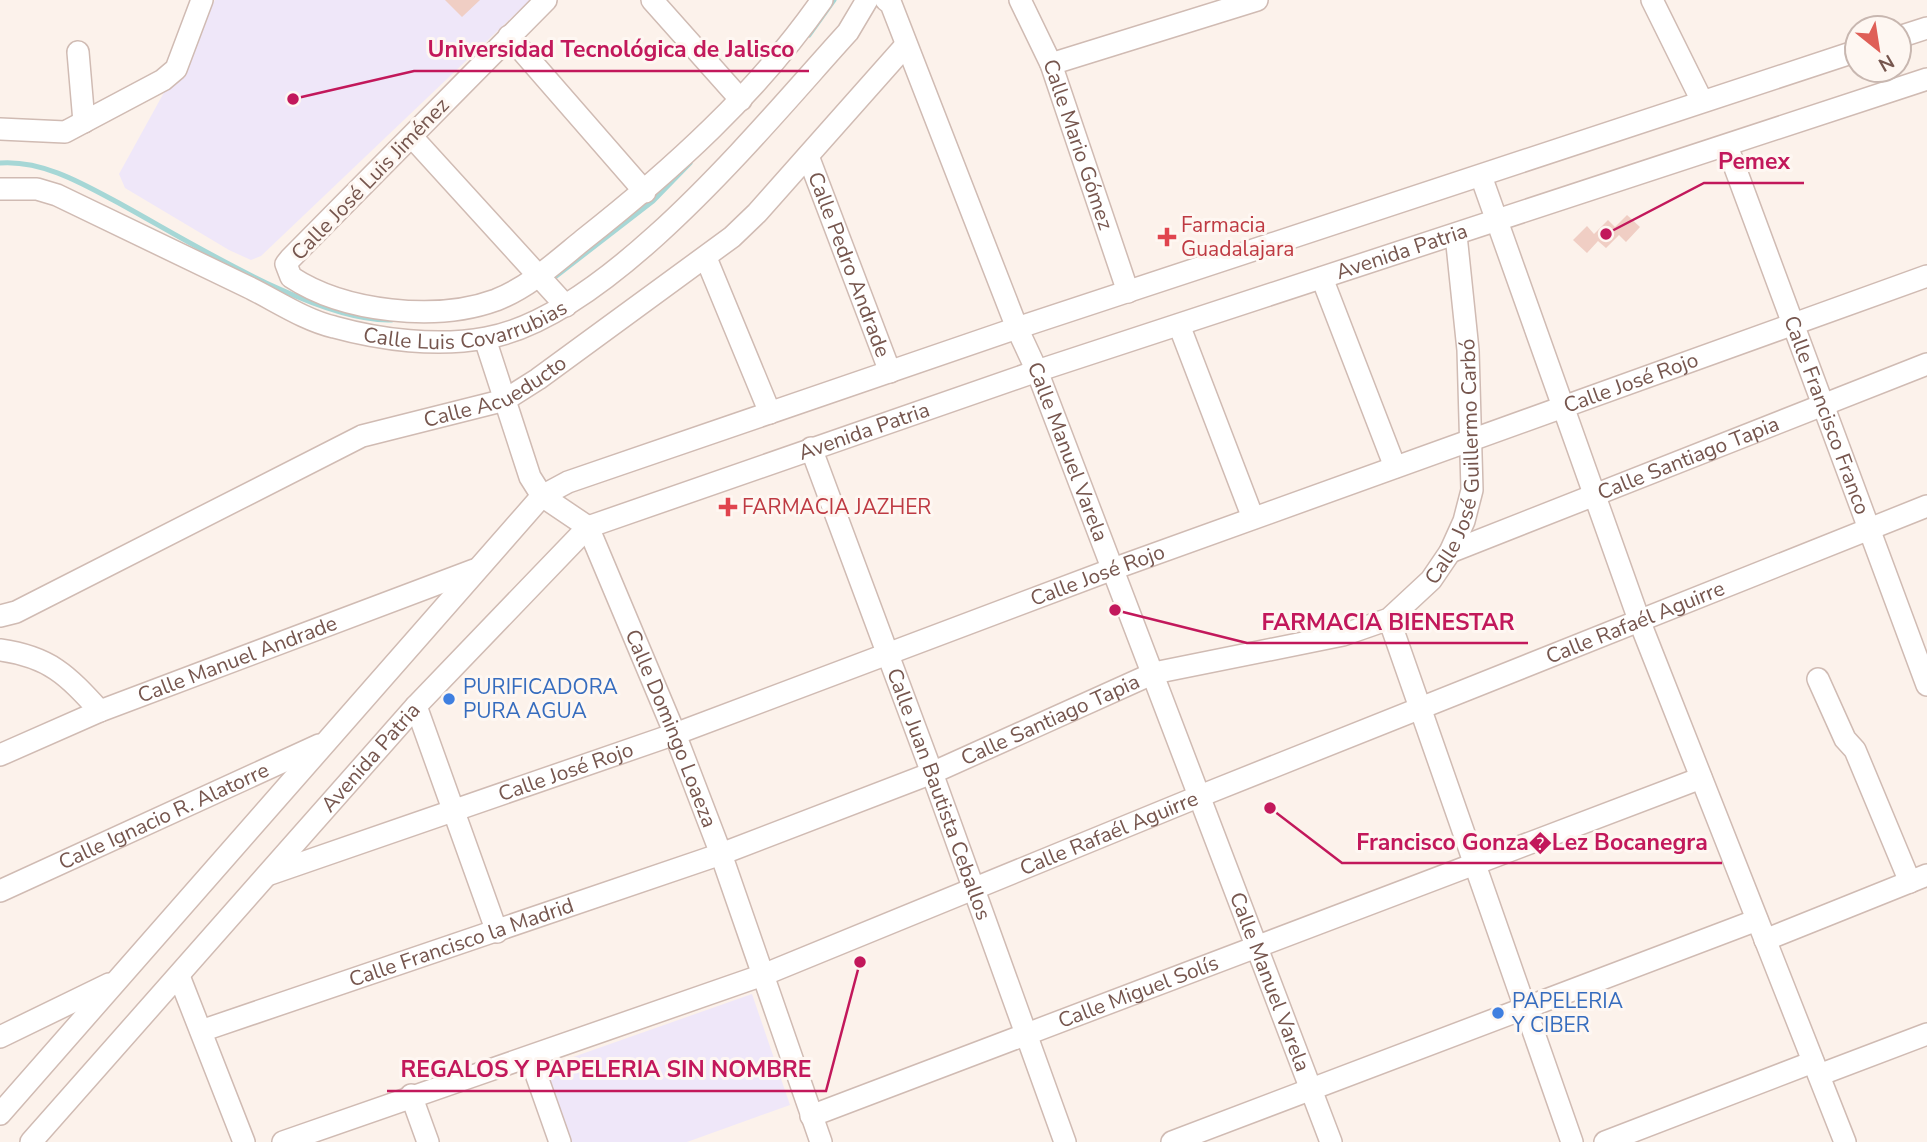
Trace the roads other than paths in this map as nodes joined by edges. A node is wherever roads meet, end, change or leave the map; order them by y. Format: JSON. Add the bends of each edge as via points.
{"nodes":[{"id":1,"x":202,"y":0,"type":"edge"},
{"id":2,"x":546,"y":0,"type":"edge"},
{"id":3,"x":652,"y":0,"type":"edge"},
{"id":4,"x":822,"y":0,"type":"edge"},
{"id":5,"x":867,"y":0,"type":"edge"},
{"id":6,"x":1020,"y":0,"type":"edge"},
{"id":7,"x":1257,"y":0,"type":"edge"},
{"id":8,"x":1652,"y":0,"type":"edge"},
{"id":9,"x":890,"y":1,"type":"edge"},
{"id":10,"x":848,"y":32,"type":"junction"},
{"id":11,"x":509,"y":36,"type":"junction"},
{"id":12,"x":906,"y":45,"type":"junction"},
{"id":13,"x":78,"y":52,"type":"dead end"},
{"id":14,"x":1843,"y":56,"type":"edge"},
{"id":15,"x":1051,"y":64,"type":"junction"},
{"id":16,"x":1927,"y":79,"type":"edge"},
{"id":17,"x":741,"y":100,"type":"junction"},
{"id":18,"x":1702,"y":101,"type":"junction"},
{"id":19,"x":84,"y":122,"type":"junction"},
{"id":20,"x":0,"y":129,"type":"edge"},
{"id":21,"x":412,"y":136,"type":"junction"},
{"id":22,"x":1727,"y":146,"type":"junction"},
{"id":23,"x":808,"y":156,"type":"junction"},
{"id":24,"x":1481,"y":176,"type":"junction"},
{"id":25,"x":0,"y":189,"type":"edge"},
{"id":26,"x":645,"y":192,"type":"junction"},
{"id":27,"x":1497,"y":221,"type":"junction"},
{"id":28,"x":1456,"y":235,"type":"junction"},
{"id":29,"x":706,"y":258,"type":"junction"},
{"id":30,"x":1927,"y":276,"type":"edge"},
{"id":31,"x":1322,"y":278,"type":"junction"},
{"id":32,"x":550,"y":290,"type":"junction"},
{"id":33,"x":1128,"y":292,"type":"junction"},
{"id":34,"x":1791,"y":324,"type":"junction"},
{"id":35,"x":1179,"y":325,"type":"junction"},
{"id":36,"x":1017,"y":328,"type":"junction"},
{"id":37,"x":485,"y":339,"type":"junction"},
{"id":38,"x":1927,"y":364,"type":"edge"},
{"id":39,"x":1037,"y":371,"type":"junction"},
{"id":40,"x":890,"y":372,"type":"junction"},
{"id":41,"x":505,"y":400,"type":"junction"},
{"id":42,"x":1564,"y":407,"type":"junction"},
{"id":43,"x":1822,"y":407,"type":"junction"},
{"id":44,"x":770,"y":413,"type":"junction"},
{"id":45,"x":1471,"y":440,"type":"junction"},
{"id":46,"x":811,"y":448,"type":"junction"},
{"id":47,"x":1395,"y":467,"type":"junction"},
{"id":48,"x":1595,"y":495,"type":"junction"},
{"id":49,"x":542,"y":496,"type":"junction"},
{"id":50,"x":1927,"y":506,"type":"edge"},
{"id":51,"x":1253,"y":518,"type":"junction"},
{"id":52,"x":588,"y":527,"type":"junction"},
{"id":53,"x":1867,"y":530,"type":"junction"},
{"id":54,"x":1450,"y":552,"type":"junction"},
{"id":55,"x":478,"y":569,"type":"junction"},
{"id":56,"x":1113,"y":569,"type":"junction"},
{"id":57,"x":0,"y":616,"type":"edge"},
{"id":58,"x":1389,"y":619,"type":"junction"},
{"id":59,"x":1639,"y":620,"type":"junction"},
{"id":60,"x":0,"y":650,"type":"edge"},
{"id":61,"x":886,"y":654,"type":"junction"},
{"id":62,"x":1154,"y":673,"type":"junction"},
{"id":63,"x":1818,"y":679,"type":"dead end"},
{"id":64,"x":1927,"y":684,"type":"edge"},
{"id":65,"x":416,"y":706,"type":"junction"},
{"id":66,"x":1420,"y":709,"type":"junction"},
{"id":67,"x":100,"y":711,"type":"junction"},
{"id":68,"x":675,"y":734,"type":"junction"},
{"id":69,"x":327,"y":741,"type":"junction"},
{"id":70,"x":0,"y":755,"type":"edge"},
{"id":71,"x":932,"y":773,"type":"junction"},
{"id":72,"x":1701,"y":778,"type":"junction"},
{"id":73,"x":1199,"y":796,"type":"junction"},
{"id":74,"x":454,"y":810,"type":"junction"},
{"id":75,"x":721,"y":854,"type":"junction"},
{"id":76,"x":1474,"y":863,"type":"junction"},
{"id":77,"x":268,"y":875,"type":"junction"},
{"id":78,"x":1918,"y":878,"type":"edge"},
{"id":79,"x":972,"y":888,"type":"junction"},
{"id":80,"x":0,"y":891,"type":"edge"},
{"id":81,"x":1761,"y":930,"type":"junction"},
{"id":82,"x":498,"y":932,"type":"junction"},
{"id":83,"x":1256,"y":945,"type":"junction"},
{"id":84,"x":179,"y":975,"type":"junction"},
{"id":85,"x":763,"y":975,"type":"junction"},
{"id":86,"x":117,"y":980,"type":"junction"},
{"id":87,"x":1523,"y":1008,"type":"junction"},
{"id":88,"x":201,"y":1031,"type":"junction"},
{"id":89,"x":1927,"y":1034,"type":"edge"},
{"id":90,"x":1027,"y":1036,"type":"junction"},
{"id":91,"x":0,"y":1037,"type":"edge"},
{"id":92,"x":530,"y":1057,"type":"junction"},
{"id":93,"x":1816,"y":1068,"type":"junction"},
{"id":94,"x":1311,"y":1089,"type":"junction"},
{"id":95,"x":411,"y":1095,"type":"junction"},
{"id":96,"x":0,"y":1114,"type":"edge"},
{"id":97,"x":811,"y":1116,"type":"junction"},
{"id":98,"x":293,"y":1140,"type":"edge"},
{"id":99,"x":31,"y":1142,"type":"edge"},
{"id":100,"x":244,"y":1142,"type":"edge"},
{"id":101,"x":428,"y":1142,"type":"edge"},
{"id":102,"x":559,"y":1142,"type":"edge"},
{"id":103,"x":821,"y":1142,"type":"edge"},
{"id":104,"x":1065,"y":1142,"type":"edge"},
{"id":105,"x":1172,"y":1142,"type":"edge"},
{"id":106,"x":1331,"y":1142,"type":"edge"},
{"id":107,"x":1572,"y":1142,"type":"edge"},
{"id":108,"x":1605,"y":1142,"type":"edge"},
{"id":109,"x":1845,"y":1142,"type":"edge"}],
"edges":[{"from":1,"to":19,"type":"street","via":[[176,69]]},
{"from":2,"to":11,"type":"street","name":"Calle José Luis Jiménez"},
{"from":3,"to":17,"type":"street"},
{"from":4,"to":17,"type":"street"},
{"from":5,"to":10,"type":"street","name":"Calle Luis Covarrubias"},
{"from":6,"to":15,"type":"street","name":"Calle Mario Gómez"},
{"from":7,"to":15,"type":"street"},
{"from":8,"to":18,"type":"street"},
{"from":9,"to":10,"type":"street","name":"Calle Luis Covarrubias"},
{"from":9,"to":12,"type":"street","name":"Calle Manuel Varela"},
{"from":10,"to":32,"type":"street","name":"Calle Luis Covarrubias","via":[[697,197],[628,258]]},
{"from":11,"to":21,"type":"street","name":"Calle José Luis Jiménez"},
{"from":11,"to":26,"type":"street"},
{"from":12,"to":23,"type":"street","name":"Calle Acueducto"},
{"from":12,"to":36,"type":"street","name":"Calle Manuel Varela"},
{"from":13,"to":19,"type":"street"},
{"from":14,"to":18,"type":"street","name":"Avenida Patria"},
{"from":15,"to":33,"type":"street","name":"Calle Mario Gómez"},
{"from":16,"to":22,"type":"street","name":"Avenida Patria"},
{"from":17,"to":26,"type":"street"},
{"from":18,"to":24,"type":"street","name":"Avenida Patria"},
{"from":19,"to":20,"type":"street","via":[[65,132]]},
{"from":21,"to":32,"type":"street"},
{"from":21,"to":32,"type":"street","name":"Calle José Luis Jiménez","via":[[290,259],[287,270],[297,281],[369,307],[460,309]]},
{"from":22,"to":27,"type":"street","name":"Avenida Patria"},
{"from":22,"to":34,"type":"street","name":"Calle Francisco Franco"},
{"from":23,"to":29,"type":"street","name":"Calle Acueducto","via":[[757,213]]},
{"from":23,"to":40,"type":"street","name":"Calle Pedro Andrade"},
{"from":24,"to":27,"type":"street"},
{"from":24,"to":33,"type":"street","name":"Avenida Patria"},
{"from":25,"to":37,"type":"street","name":"Calle Luis Covarrubias","via":[[37,189],[57,195],[332,327],[409,342]]},
{"from":26,"to":32,"type":"street"},
{"from":27,"to":28,"type":"street","name":"Avenida Patria"},
{"from":27,"to":42,"type":"street"},
{"from":28,"to":31,"type":"street","name":"Avenida Patria"},
{"from":28,"to":45,"type":"street","name":"Calle José Guillermo Carbó","via":[[1468,350]]},
{"from":29,"to":41,"type":"street","name":"Calle Acueducto"},
{"from":29,"to":44,"type":"street"},
{"from":30,"to":34,"type":"street","name":"Calle José Rojo"},
{"from":31,"to":35,"type":"street","name":"Avenida Patria"},
{"from":31,"to":47,"type":"street"},
{"from":32,"to":37,"type":"street","name":"Calle Luis Covarrubias","via":[[526,326]]},
{"from":33,"to":36,"type":"street","name":"Avenida Patria"},
{"from":34,"to":42,"type":"street","name":"Calle José Rojo"},
{"from":34,"to":43,"type":"street","name":"Calle Francisco Franco"},
{"from":35,"to":39,"type":"street","name":"Avenida Patria"},
{"from":35,"to":51,"type":"street"},
{"from":36,"to":39,"type":"street","name":"Calle Manuel Varela"},
{"from":36,"to":40,"type":"street","name":"Avenida Patria"},
{"from":37,"to":41,"type":"street"},
{"from":38,"to":43,"type":"street","name":"Calle Santiago Tapia"},
{"from":39,"to":46,"type":"street","name":"Avenida Patria"},
{"from":39,"to":56,"type":"street","name":"Calle Manuel Varela"},
{"from":40,"to":44,"type":"street","name":"Avenida Patria"},
{"from":41,"to":49,"type":"street","via":[[530,477]]},
{"from":41,"to":57,"type":"street","name":"Calle Acueducto","via":[[362,436],[16,612]]},
{"from":42,"to":45,"type":"street","name":"Calle José Rojo"},
{"from":42,"to":48,"type":"street"},
{"from":43,"to":48,"type":"street","name":"Calle Santiago Tapia"},
{"from":43,"to":53,"type":"street","name":"Calle Francisco Franco"},
{"from":44,"to":49,"type":"street","name":"Avenida Patria","via":[[568,482]]},
{"from":45,"to":47,"type":"street","name":"Calle José Rojo"},
{"from":45,"to":54,"type":"street","name":"Calle José Guillermo Carbó","via":[[1472,490]]},
{"from":46,"to":52,"type":"street","name":"Avenida Patria"},
{"from":46,"to":61,"type":"street","name":"Calle Juan Bautista Ceballos"},
{"from":47,"to":51,"type":"street","name":"Calle José Rojo"},
{"from":48,"to":54,"type":"street","name":"Calle Santiago Tapia"},
{"from":48,"to":59,"type":"street"},
{"from":49,"to":52,"type":"street"},
{"from":49,"to":55,"type":"street","name":"Avenida Patria"},
{"from":50,"to":53,"type":"street","name":"Calle Rafaél Aguirre"},
{"from":51,"to":56,"type":"street","name":"Calle José Rojo"},
{"from":52,"to":65,"type":"street","name":"Avenida Patria"},
{"from":52,"to":68,"type":"street","name":"Calle Domingo Loaeza"},
{"from":53,"to":59,"type":"street","name":"Calle Rafaél Aguirre"},
{"from":53,"to":64,"type":"street","name":"Calle Francisco Franco"},
{"from":54,"to":58,"type":"street","name":"Calle José Guillermo Carbó","via":[[1431,580]]},
{"from":55,"to":67,"type":"street","name":"Calle Manuel Andrade"},
{"from":55,"to":69,"type":"street","name":"Avenida Patria"},
{"from":56,"to":61,"type":"street","name":"Calle José Rojo"},
{"from":56,"to":62,"type":"street","name":"Calle Manuel Varela"},
{"from":58,"to":62,"type":"street","name":"Calle Santiago Tapia","via":[[1343,635]]},
{"from":58,"to":66,"type":"street"},
{"from":59,"to":66,"type":"street","name":"Calle Rafaél Aguirre"},
{"from":59,"to":72,"type":"street"},
{"from":60,"to":67,"type":"street","via":[[51,664]]},
{"from":61,"to":68,"type":"street","name":"Calle José Rojo"},
{"from":61,"to":71,"type":"street","name":"Calle Juan Bautista Ceballos"},
{"from":62,"to":71,"type":"street","name":"Calle Santiago Tapia"},
{"from":62,"to":73,"type":"street","name":"Calle Manuel Varela"},
{"from":63,"to":78,"type":"street","via":[[1844,739],[1855,750]]},
{"from":65,"to":74,"type":"street"},
{"from":65,"to":77,"type":"street","name":"Avenida Patria"},
{"from":66,"to":73,"type":"street","name":"Calle Rafaél Aguirre"},
{"from":66,"to":76,"type":"street"},
{"from":67,"to":70,"type":"street","name":"Calle Manuel Andrade"},
{"from":68,"to":74,"type":"street","name":"Calle José Rojo"},
{"from":68,"to":75,"type":"street","name":"Calle Domingo Loaeza"},
{"from":69,"to":80,"type":"street","name":"Calle Ignacio R. Alatorre"},
{"from":69,"to":86,"type":"street","name":"Avenida Patria"},
{"from":71,"to":75,"type":"street","name":"Calle Santiago Tapia"},
{"from":71,"to":79,"type":"street","name":"Calle Juan Bautista Ceballos"},
{"from":72,"to":76,"type":"street","name":"Calle Miguel Solís"},
{"from":72,"to":81,"type":"street"},
{"from":73,"to":79,"type":"street","name":"Calle Rafaél Aguirre"},
{"from":73,"to":83,"type":"street","name":"Calle Manuel Varela"},
{"from":74,"to":77,"type":"street","name":"Calle José Rojo"},
{"from":74,"to":82,"type":"street"},
{"from":75,"to":82,"type":"street","name":"Calle Francisco la Madrid"},
{"from":75,"to":85,"type":"street","name":"Calle Domingo Loaeza"},
{"from":76,"to":83,"type":"street","name":"Calle Miguel Solís"},
{"from":76,"to":87,"type":"street"},
{"from":77,"to":84,"type":"street","name":"Avenida Patria"},
{"from":78,"to":81,"type":"street"},
{"from":79,"to":85,"type":"street","name":"Calle Rafaél Aguirre"},
{"from":79,"to":90,"type":"street","name":"Calle Juan Bautista Ceballos"},
{"from":81,"to":87,"type":"street"},
{"from":81,"to":93,"type":"street"},
{"from":82,"to":88,"type":"street","name":"Calle Francisco la Madrid"},
{"from":83,"to":90,"type":"street","name":"Calle Miguel Solís"},
{"from":83,"to":94,"type":"street","name":"Calle Manuel Varela"},
{"from":84,"to":88,"type":"street"},
{"from":84,"to":99,"type":"street","name":"Avenida Patria"},
{"from":85,"to":92,"type":"street","name":"Calle Rafaél Aguirre"},
{"from":85,"to":97,"type":"street","name":"Calle Domingo Loaeza"},
{"from":86,"to":91,"type":"street"},
{"from":86,"to":96,"type":"street","name":"Avenida Patria"},
{"from":87,"to":94,"type":"street"},
{"from":87,"to":107,"type":"street"},
{"from":88,"to":100,"type":"street"},
{"from":89,"to":93,"type":"street"},
{"from":90,"to":97,"type":"street","name":"Calle Miguel Solís"},
{"from":90,"to":104,"type":"street","name":"Calle Juan Bautista Ceballos"},
{"from":92,"to":95,"type":"street","name":"Calle Rafaél Aguirre"},
{"from":92,"to":102,"type":"street"},
{"from":93,"to":108,"type":"street"},
{"from":93,"to":109,"type":"street"},
{"from":94,"to":105,"type":"street"},
{"from":94,"to":106,"type":"street","name":"Calle Manuel Varela"},
{"from":95,"to":98,"type":"street","name":"Calle Rafaél Aguirre"},
{"from":95,"to":101,"type":"street"},
{"from":97,"to":103,"type":"street","name":"Calle Domingo Loaeza"}]}
